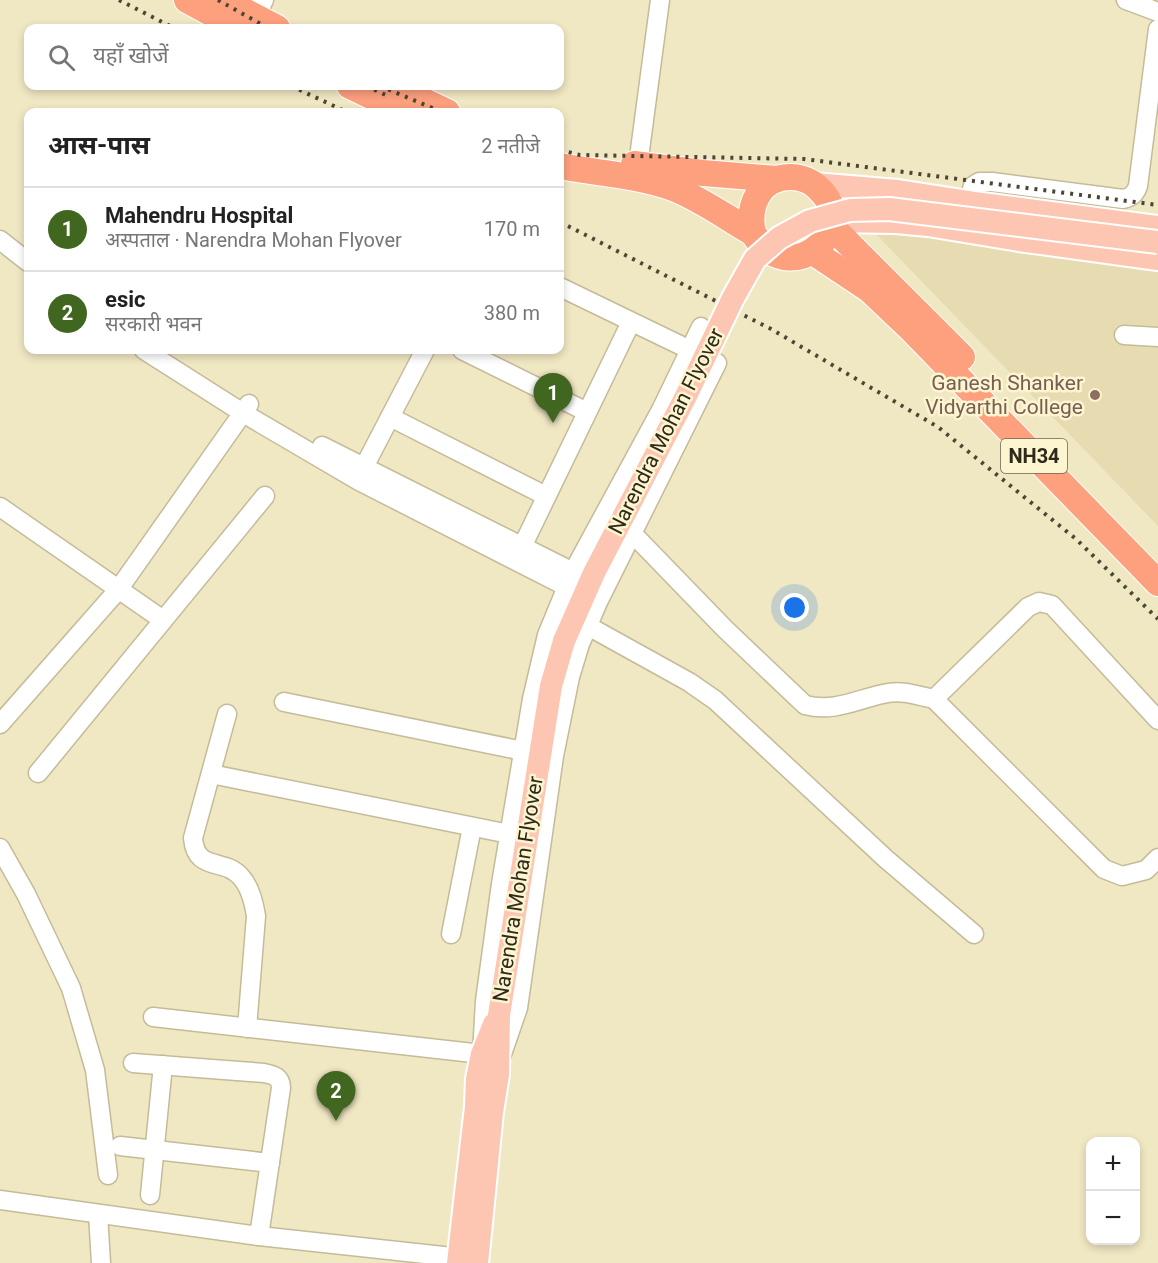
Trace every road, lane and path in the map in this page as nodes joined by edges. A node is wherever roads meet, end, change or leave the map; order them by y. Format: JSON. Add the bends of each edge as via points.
{"nodes":[{"id":1,"x":187,"y":0,"type":"edge"},
{"id":2,"x":223,"y":0,"type":"edge"},
{"id":3,"x":660,"y":0,"type":"edge"},
{"id":4,"x":1126,"y":0,"type":"edge"},
{"id":5,"x":1158,"y":12,"type":"edge"},
{"id":6,"x":259,"y":19,"type":"edge"},
{"id":7,"x":1158,"y":29,"type":"edge"},
{"id":8,"x":358,"y":90,"type":"edge"},
{"id":9,"x":400,"y":90,"type":"edge"},
{"id":10,"x":397,"y":108,"type":"edge"},
{"id":11,"x":439,"y":108,"type":"edge"},
{"id":12,"x":564,"y":151,"type":"edge"},
{"id":13,"x":638,"y":165,"type":"junction"},
{"id":14,"x":564,"y":167,"type":"edge"},
{"id":15,"x":777,"y":179,"type":"junction"},
{"id":16,"x":814,"y":184,"type":"junction"},
{"id":17,"x":968,"y":202,"type":"junction"},
{"id":18,"x":831,"y":224,"type":"junction"},
{"id":19,"x":1158,"y":227,"type":"edge"},
{"id":20,"x":753,"y":233,"type":"junction"},
{"id":21,"x":0,"y":240,"type":"edge"},
{"id":22,"x":1158,"y":242,"type":"edge"},
{"id":23,"x":813,"y":252,"type":"junction"},
{"id":24,"x":24,"y":259,"type":"edge"},
{"id":25,"x":1158,"y":259,"type":"edge"},
{"id":26,"x":564,"y":289,"type":"edge"},
{"id":27,"x":631,"y":322,"type":"junction"},
{"id":28,"x":701,"y":327,"type":"dead end"},
{"id":29,"x":1124,"y":335,"type":"dead end"},
{"id":30,"x":1158,"y":337,"type":"edge"},
{"id":31,"x":690,"y":350,"type":"junction"},
{"id":32,"x":151,"y":354,"type":"edge"},
{"id":33,"x":170,"y":354,"type":"edge"},
{"id":34,"x":423,"y":354,"type":"edge"},
{"id":35,"x":470,"y":354,"type":"edge"},
{"id":36,"x":246,"y":409,"type":"junction"},
{"id":37,"x":587,"y":412,"type":"junction"},
{"id":38,"x":390,"y":417,"type":"junction"},
{"id":39,"x":364,"y":467,"type":"junction"},
{"id":40,"x":266,"y":496,"type":"dead end"},
{"id":41,"x":546,"y":496,"type":"junction"},
{"id":42,"x":0,"y":507,"type":"edge"},
{"id":43,"x":632,"y":533,"type":"junction"},
{"id":44,"x":522,"y":547,"type":"junction"},
{"id":45,"x":1158,"y":562,"type":"edge"},
{"id":46,"x":570,"y":580,"type":"junction"},
{"id":47,"x":1158,"y":584,"type":"edge"},
{"id":48,"x":118,"y":590,"type":"junction"},
{"id":49,"x":602,"y":595,"type":"junction"},
{"id":50,"x":164,"y":620,"type":"junction"},
{"id":51,"x":588,"y":626,"type":"junction"},
{"id":52,"x":934,"y":699,"type":"junction"},
{"id":53,"x":284,"y":702,"type":"dead end"},
{"id":54,"x":227,"y":714,"type":"dead end"},
{"id":55,"x":1158,"y":720,"type":"edge"},
{"id":56,"x":0,"y":724,"type":"edge"},
{"id":57,"x":523,"y":751,"type":"junction"},
{"id":58,"x":38,"y":773,"type":"dead end"},
{"id":59,"x":211,"y":774,"type":"junction"},
{"id":60,"x":472,"y":826,"type":"junction"},
{"id":61,"x":509,"y":834,"type":"junction"},
{"id":62,"x":0,"y":848,"type":"edge"},
{"id":63,"x":1158,"y":858,"type":"edge"},
{"id":64,"x":451,"y":934,"type":"dead end"},
{"id":65,"x":974,"y":934,"type":"dead end"},
{"id":66,"x":153,"y":1017,"type":"dead end"},
{"id":67,"x":247,"y":1028,"type":"junction"},
{"id":68,"x":490,"y":1059,"type":"junction"},
{"id":69,"x":133,"y":1063,"type":"dead end"},
{"id":70,"x":163,"y":1065,"type":"junction"},
{"id":71,"x":120,"y":1146,"type":"dead end"},
{"id":72,"x":155,"y":1150,"type":"junction"},
{"id":73,"x":270,"y":1163,"type":"junction"},
{"id":74,"x":108,"y":1175,"type":"dead end"},
{"id":75,"x":150,"y":1195,"type":"dead end"},
{"id":76,"x":0,"y":1200,"type":"edge"},
{"id":77,"x":98,"y":1214,"type":"junction"},
{"id":78,"x":259,"y":1236,"type":"junction"},
{"id":79,"x":468,"y":1261,"type":"edge"},
{"id":80,"x":101,"y":1263,"type":"edge"}],
"edges":[{"from":1,"to":6,"type":"highway"},
{"from":2,"to":6,"type":"highway"},
{"from":3,"to":13,"type":"street"},
{"from":4,"to":5,"type":"street"},
{"from":7,"to":17,"type":"street","via":[[1138,186],[1131,197],[979,182],[973,186]]},
{"from":8,"to":10,"type":"highway"},
{"from":9,"to":11,"type":"highway"},
{"from":12,"to":13,"type":"highway"},
{"from":13,"to":15,"type":"highway"},
{"from":14,"to":20,"type":"highway","via":[[671,188]]},
{"from":15,"to":16,"type":"highway","via":[[802,178]]},
{"from":15,"to":20,"type":"highway","via":[[757,195],[750,220]]},
{"from":16,"to":17,"type":"main road"},
{"from":16,"to":18,"type":"highway","number":"NH34","via":[[828,200]]},
{"from":17,"to":19,"type":"main road"},
{"from":18,"to":23,"type":"highway","via":[[827,236]]},
{"from":18,"to":25,"type":"main road","via":[[928,225]]},
{"from":18,"to":45,"type":"highway","number":"NH34"},
{"from":20,"to":23,"type":"highway","via":[[759,243],[778,256],[790,258]]},
{"from":21,"to":24,"type":"street"},
{"from":22,"to":68,"type":"main road","name":"Narendra Mohan Flyover","bridge":true,"via":[[889,209],[850,210],[810,221],[779,238],[755,259],[594,573],[564,641],[549,698]]},
{"from":23,"to":47,"type":"highway","number":"NH34","via":[[870,290]]},
{"from":26,"to":27,"type":"street"},
{"from":27,"to":31,"type":"street"},
{"from":27,"to":37,"type":"street"},
{"from":28,"to":31,"type":"street"},
{"from":29,"to":30,"type":"street"},
{"from":31,"to":43,"type":"street","via":[[717,363]]},
{"from":31,"to":46,"type":"street"},
{"from":32,"to":36,"type":"street"},
{"from":33,"to":36,"type":"street"},
{"from":34,"to":38,"type":"street"},
{"from":35,"to":37,"type":"street"},
{"from":36,"to":39,"type":"street"},
{"from":36,"to":46,"type":"street","via":[[359,481]]},
{"from":36,"to":48,"type":"street"},
{"from":37,"to":41,"type":"street"},
{"from":38,"to":39,"type":"street"},
{"from":38,"to":41,"type":"street"},
{"from":39,"to":44,"type":"street"},
{"from":40,"to":50,"type":"street"},
{"from":41,"to":44,"type":"street"},
{"from":42,"to":48,"type":"street"},
{"from":43,"to":49,"type":"street"},
{"from":43,"to":52,"type":"street","via":[[805,705],[829,708],[897,692]]},
{"from":44,"to":46,"type":"street"},
{"from":46,"to":49,"type":"street"},
{"from":46,"to":57,"type":"street","via":[[546,635]]},
{"from":48,"to":50,"type":"street"},
{"from":48,"to":56,"type":"street"},
{"from":49,"to":51,"type":"street"},
{"from":50,"to":58,"type":"street"},
{"from":51,"to":65,"type":"street","via":[[715,700],[886,859]]},
{"from":51,"to":68,"type":"street","via":[[570,677],[554,756],[518,1008]]},
{"from":52,"to":55,"type":"street","via":[[1028,607],[1039,602],[1052,605]]},
{"from":52,"to":63,"type":"street","via":[[1104,868],[1122,876],[1146,870]]},
{"from":53,"to":57,"type":"street"},
{"from":54,"to":59,"type":"street"},
{"from":57,"to":61,"type":"street"},
{"from":59,"to":60,"type":"street"},
{"from":59,"to":67,"type":"street","via":[[193,838],[194,850],[203,860],[241,877],[254,905]]},
{"from":60,"to":61,"type":"street"},
{"from":60,"to":64,"type":"street"},
{"from":61,"to":68,"type":"street","via":[[485,1001]]},
{"from":62,"to":74,"type":"street","via":[[71,988],[95,1071]]},
{"from":66,"to":67,"type":"street"},
{"from":67,"to":68,"type":"street"},
{"from":68,"to":79,"type":"main road","name":"Narendra Mohan Flyover","via":[[477,1079]]},
{"from":69,"to":70,"type":"street"},
{"from":70,"to":72,"type":"street"},
{"from":70,"to":73,"type":"street","via":[[264,1073],[278,1078],[281,1082]]},
{"from":71,"to":72,"type":"street"},
{"from":72,"to":73,"type":"street"},
{"from":72,"to":75,"type":"street"},
{"from":73,"to":78,"type":"street"},
{"from":76,"to":77,"type":"street"},
{"from":77,"to":78,"type":"street"},
{"from":77,"to":80,"type":"street"},
{"from":78,"to":79,"type":"street"}]}
